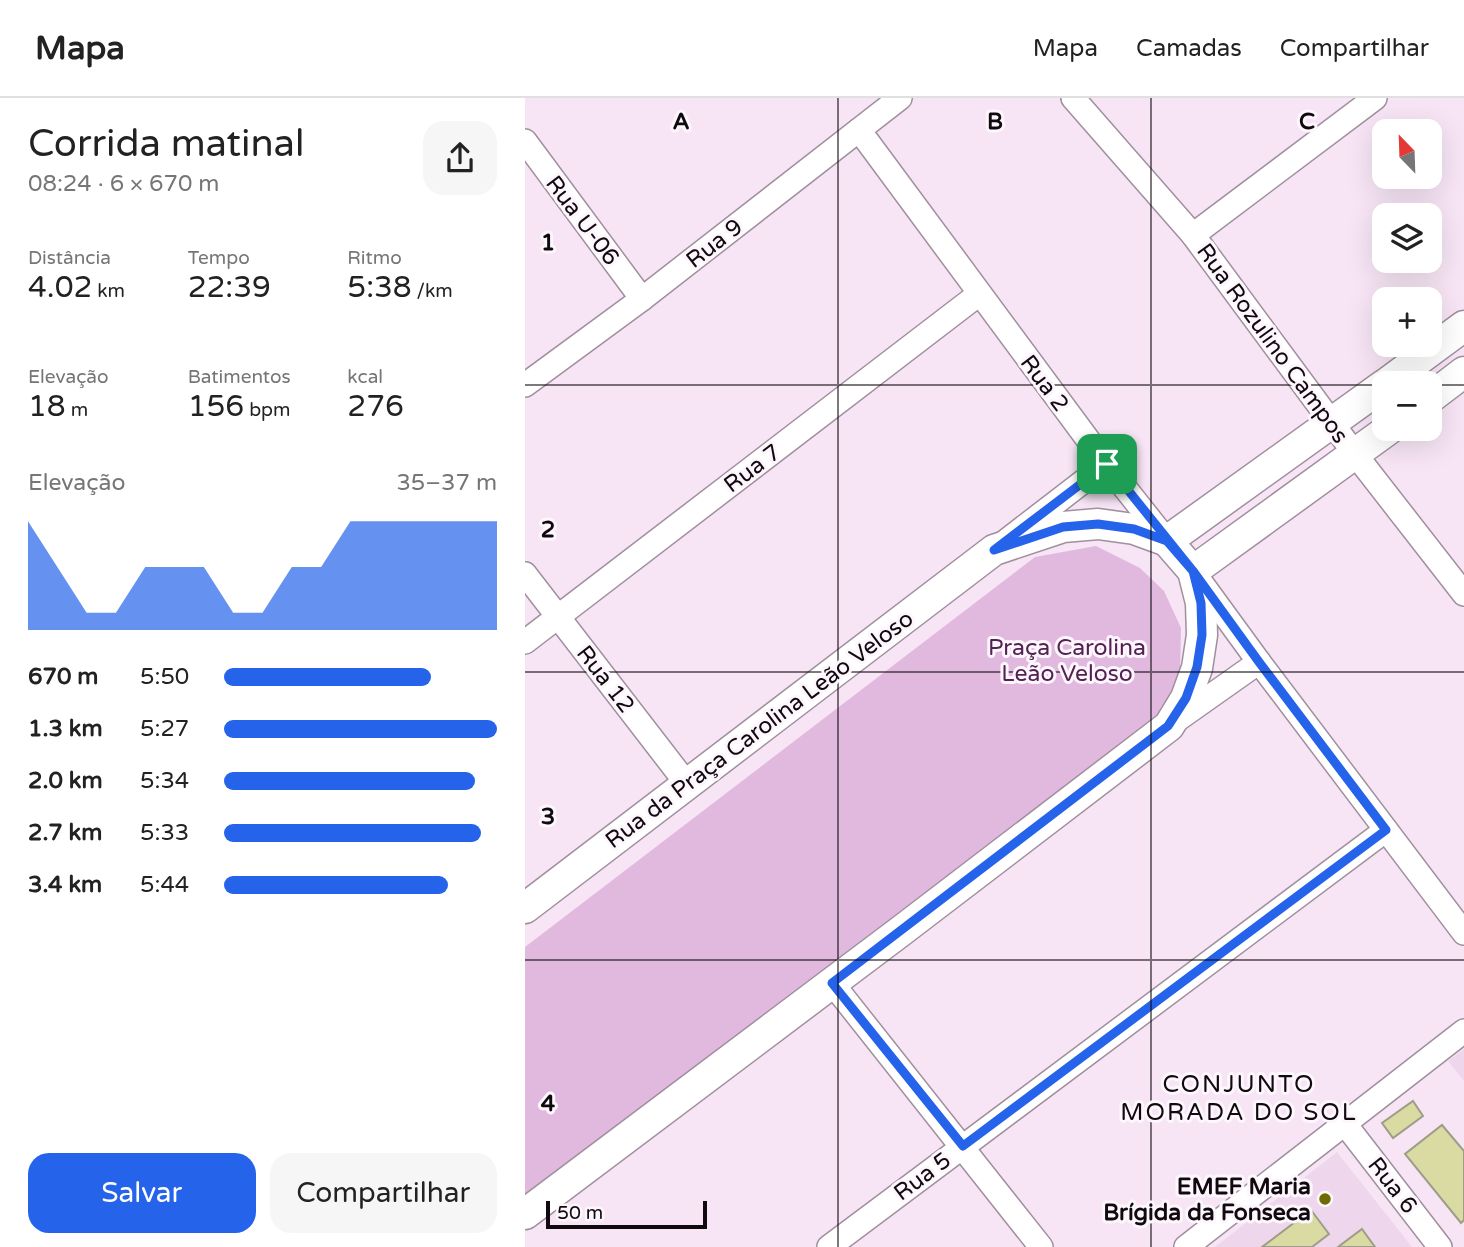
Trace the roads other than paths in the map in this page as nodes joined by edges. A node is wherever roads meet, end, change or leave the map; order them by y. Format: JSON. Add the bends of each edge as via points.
{"nodes":[{"id":1,"x":900,"y":98,"type":"edge"},
{"id":2,"x":1073,"y":98,"type":"edge"},
{"id":3,"x":1375,"y":98,"type":"edge"},
{"id":4,"x":859,"y":130,"type":"junction"},
{"id":5,"x":525,"y":141,"type":"edge"},
{"id":6,"x":1193,"y":235,"type":"junction"},
{"id":7,"x":979,"y":294,"type":"junction"},
{"id":8,"x":642,"y":299,"type":"junction"},
{"id":9,"x":1464,"y":326,"type":"edge"},
{"id":10,"x":1403,"y":371,"type":"edge"},
{"id":11,"x":1464,"y":372,"type":"edge"},
{"id":12,"x":525,"y":385,"type":"edge"},
{"id":13,"x":1442,"y":389,"type":"edge"},
{"id":14,"x":1372,"y":394,"type":"edge"},
{"id":15,"x":1332,"y":424,"type":"junction"},
{"id":16,"x":1373,"y":441,"type":"edge"},
{"id":17,"x":1355,"y":454,"type":"junction"},
{"id":18,"x":1107,"y":464,"type":"junction"},
{"id":19,"x":1167,"y":541,"type":"junction"},
{"id":20,"x":994,"y":550,"type":"junction"},
{"id":21,"x":1193,"y":571,"type":"junction"},
{"id":22,"x":525,"y":574,"type":"edge"},
{"id":23,"x":1464,"y":594,"type":"edge"},
{"id":24,"x":558,"y":617,"type":"junction"},
{"id":25,"x":525,"y":642,"type":"edge"},
{"id":26,"x":1259,"y":662,"type":"junction"},
{"id":27,"x":1168,"y":726,"type":"junction"},
{"id":28,"x":687,"y":784,"type":"junction"},
{"id":29,"x":1386,"y":830,"type":"junction"},
{"id":30,"x":525,"y":908,"type":"edge"},
{"id":31,"x":1464,"y":933,"type":"edge"},
{"id":32,"x":832,"y":983,"type":"junction"},
{"id":33,"x":1464,"y":1031,"type":"edge"},
{"id":34,"x":1345,"y":1124,"type":"junction"},
{"id":35,"x":963,"y":1146,"type":"junction"},
{"id":36,"x":525,"y":1214,"type":"edge"},
{"id":37,"x":829,"y":1247,"type":"edge"},
{"id":38,"x":1041,"y":1247,"type":"edge"},
{"id":39,"x":1186,"y":1247,"type":"edge"},
{"id":40,"x":1440,"y":1247,"type":"edge"}],
"edges":[{"from":1,"to":4,"type":"street","name":"Rua 9"},
{"from":2,"to":6,"type":"street","name":"Rua Rozulino Campos"},
{"from":3,"to":6,"type":"street"},
{"from":4,"to":7,"type":"street","name":"Rua 2"},
{"from":4,"to":8,"type":"street","name":"Rua 9"},
{"from":5,"to":8,"type":"street","name":"Rua U-06"},
{"from":6,"to":15,"type":"street","name":"Rua Rozulino Campos"},
{"from":7,"to":18,"type":"street","name":"Rua 2"},
{"from":7,"to":24,"type":"street","name":"Rua 7"},
{"from":8,"to":12,"type":"street","name":"Rua 9"},
{"from":9,"to":10,"type":"street"},
{"from":11,"to":13,"type":"street"},
{"from":14,"to":15,"type":"street"},
{"from":15,"to":17,"type":"street","name":"Rua Rozulino Campos"},
{"from":15,"to":19,"type":"street"},
{"from":16,"to":17,"type":"street"},
{"from":17,"to":21,"type":"street"},
{"from":17,"to":23,"type":"street","name":"Rua Rozulino Campos"},
{"from":18,"to":19,"type":"street","name":"Rua 2"},
{"from":18,"to":20,"type":"street","name":"Rua da Praça Carolina Leão Veloso"},
{"from":19,"to":20,"type":"street","name":"Rua da Praça Carolina Leão Veloso","via":[[1134,529],[1098,524],[1063,527]]},
{"from":19,"to":21,"type":"street","name":"Rua 2"},
{"from":20,"to":28,"type":"street","name":"Rua da Praça Carolina Leão Veloso"},
{"from":21,"to":26,"type":"street","name":"Rua 2"},
{"from":21,"to":27,"type":"street","via":[[1201,603],[1197,667]]},
{"from":22,"to":24,"type":"street","name":"Rua 12"},
{"from":24,"to":25,"type":"street","name":"Rua 7"},
{"from":24,"to":28,"type":"street","name":"Rua 12"},
{"from":26,"to":27,"type":"street"},
{"from":26,"to":29,"type":"street","name":"Rua 2"},
{"from":27,"to":32,"type":"street"},
{"from":28,"to":30,"type":"street","name":"Rua da Praça Carolina Leão Veloso"},
{"from":29,"to":31,"type":"street","name":"Rua 2"},
{"from":29,"to":35,"type":"street","name":"Rua 5"},
{"from":32,"to":35,"type":"street"},
{"from":32,"to":36,"type":"street"},
{"from":33,"to":34,"type":"street"},
{"from":34,"to":39,"type":"street"},
{"from":34,"to":40,"type":"street","name":"Rua 6"},
{"from":35,"to":37,"type":"street","name":"Rua 5"},
{"from":35,"to":38,"type":"street"}]}
